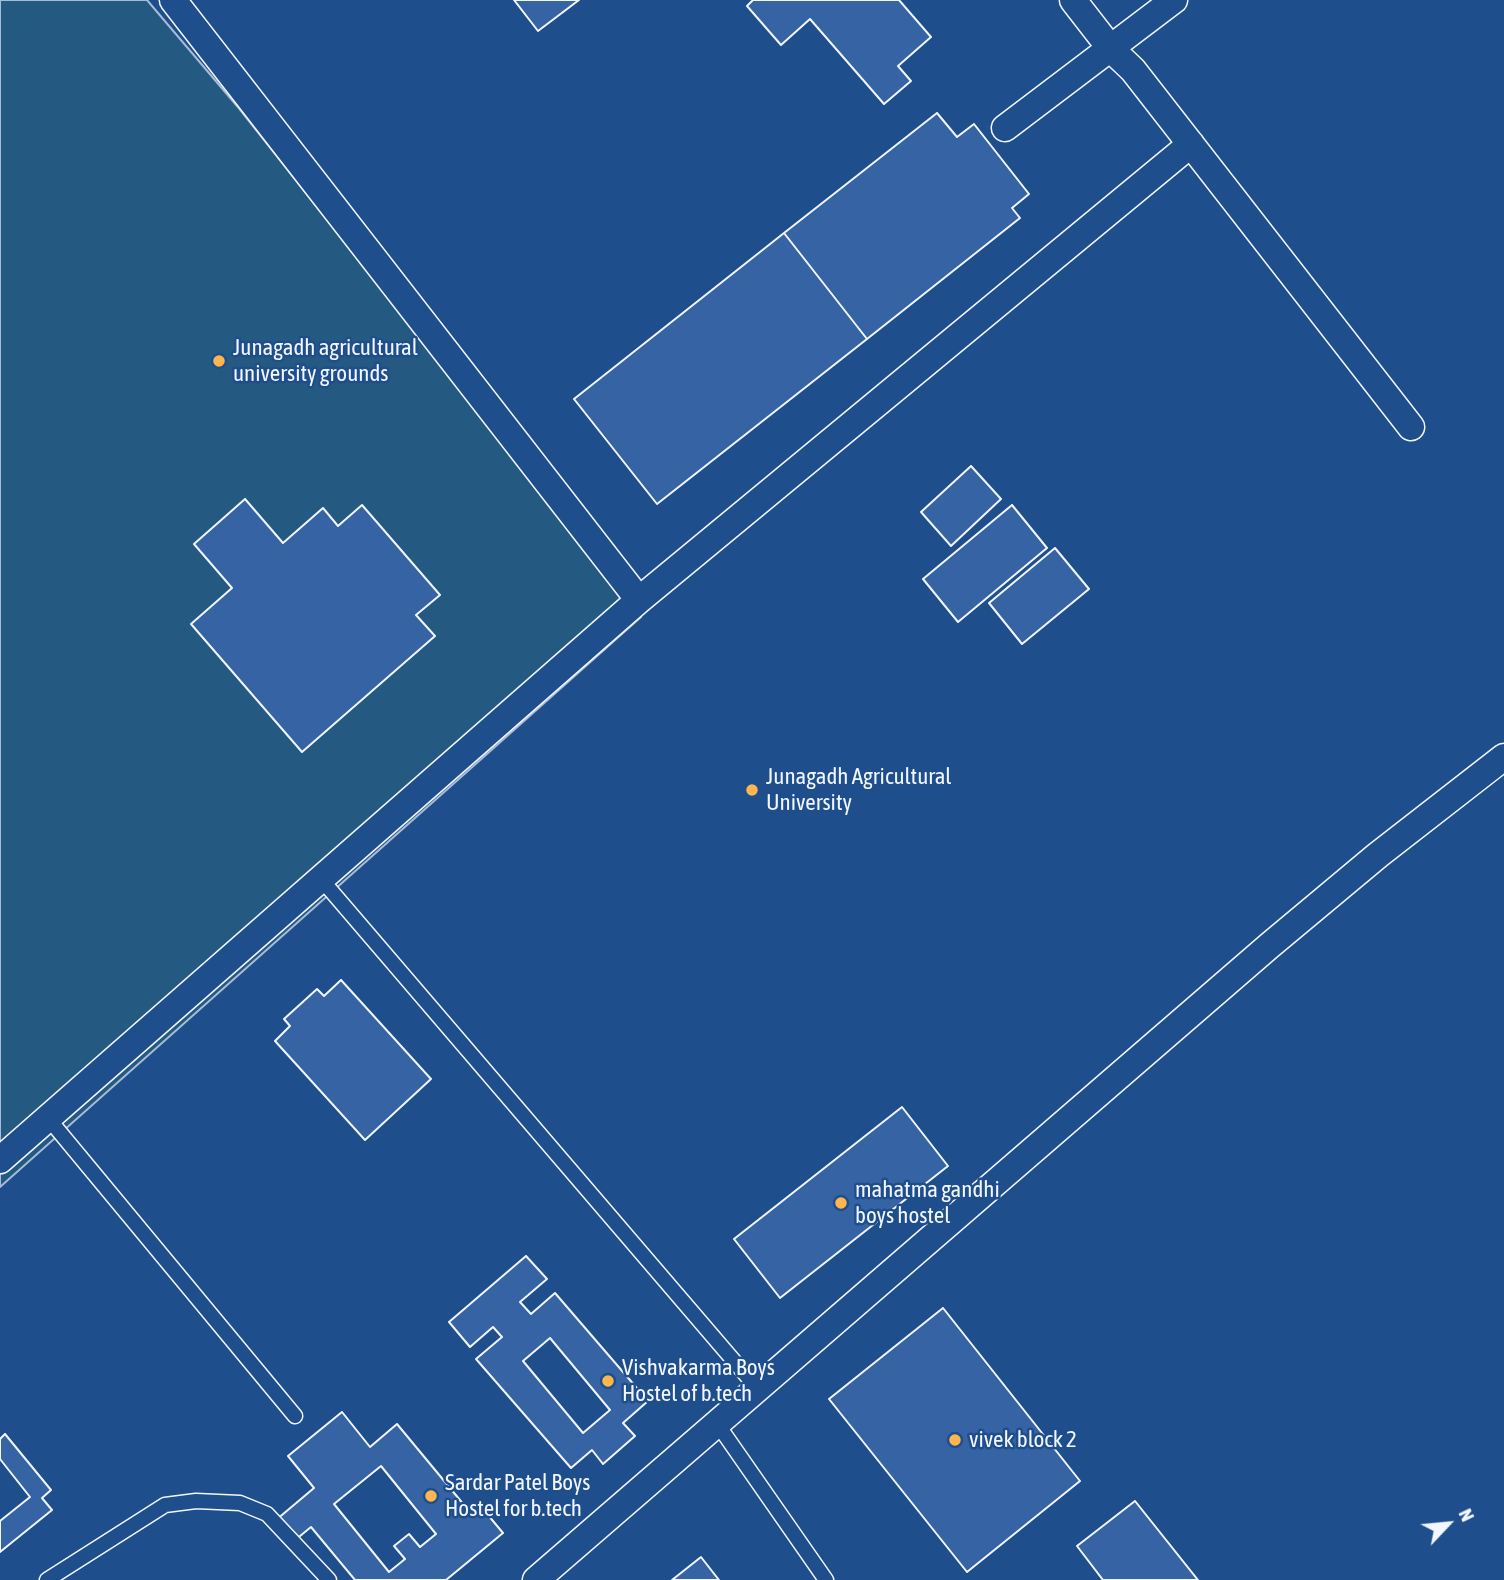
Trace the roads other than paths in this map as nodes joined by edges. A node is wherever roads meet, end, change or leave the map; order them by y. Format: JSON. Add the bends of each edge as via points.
{"nodes":[{"id":1,"x":173,"y":0,"type":"edge"},
{"id":2,"x":1073,"y":0,"type":"edge"},
{"id":3,"x":1174,"y":0,"type":"edge"},
{"id":4,"x":1111,"y":49,"type":"junction"},
{"id":5,"x":1005,"y":128,"type":"dead end"},
{"id":6,"x":1191,"y":144,"type":"junction"},
{"id":7,"x":1411,"y":427,"type":"dead end"},
{"id":8,"x":639,"y":600,"type":"junction"},
{"id":9,"x":1504,"y":757,"type":"edge"},
{"id":10,"x":321,"y":879,"type":"junction"},
{"id":11,"x":48,"y":1118,"type":"junction"},
{"id":12,"x":0,"y":1160,"type":"edge"},
{"id":13,"x":758,"y":1389,"type":"junction"},
{"id":14,"x":295,"y":1416,"type":"dead end"},
{"id":15,"x":716,"y":1422,"type":"junction"},
{"id":16,"x":47,"y":1580,"type":"edge"},
{"id":17,"x":329,"y":1580,"type":"edge"},
{"id":18,"x":536,"y":1580,"type":"edge"},
{"id":19,"x":826,"y":1580,"type":"edge"}],
"edges":[{"from":1,"to":8,"type":"street"},
{"from":2,"to":4,"type":"street"},
{"from":3,"to":4,"type":"street"},
{"from":4,"to":5,"type":"street"},
{"from":4,"to":6,"type":"street"},
{"from":6,"to":7,"type":"street"},
{"from":6,"to":8,"type":"street"},
{"from":8,"to":10,"type":"street"},
{"from":9,"to":13,"type":"street","via":[[1269,946]]},
{"from":10,"to":11,"type":"street"},
{"from":10,"to":13,"type":"lane"},
{"from":11,"to":12,"type":"street"},
{"from":11,"to":14,"type":"lane"},
{"from":13,"to":15,"type":"street"},
{"from":15,"to":18,"type":"street"},
{"from":15,"to":19,"type":"lane"},
{"from":16,"to":17,"type":"lane","via":[[165,1505],[195,1501],[240,1503],[267,1514]]}]}
